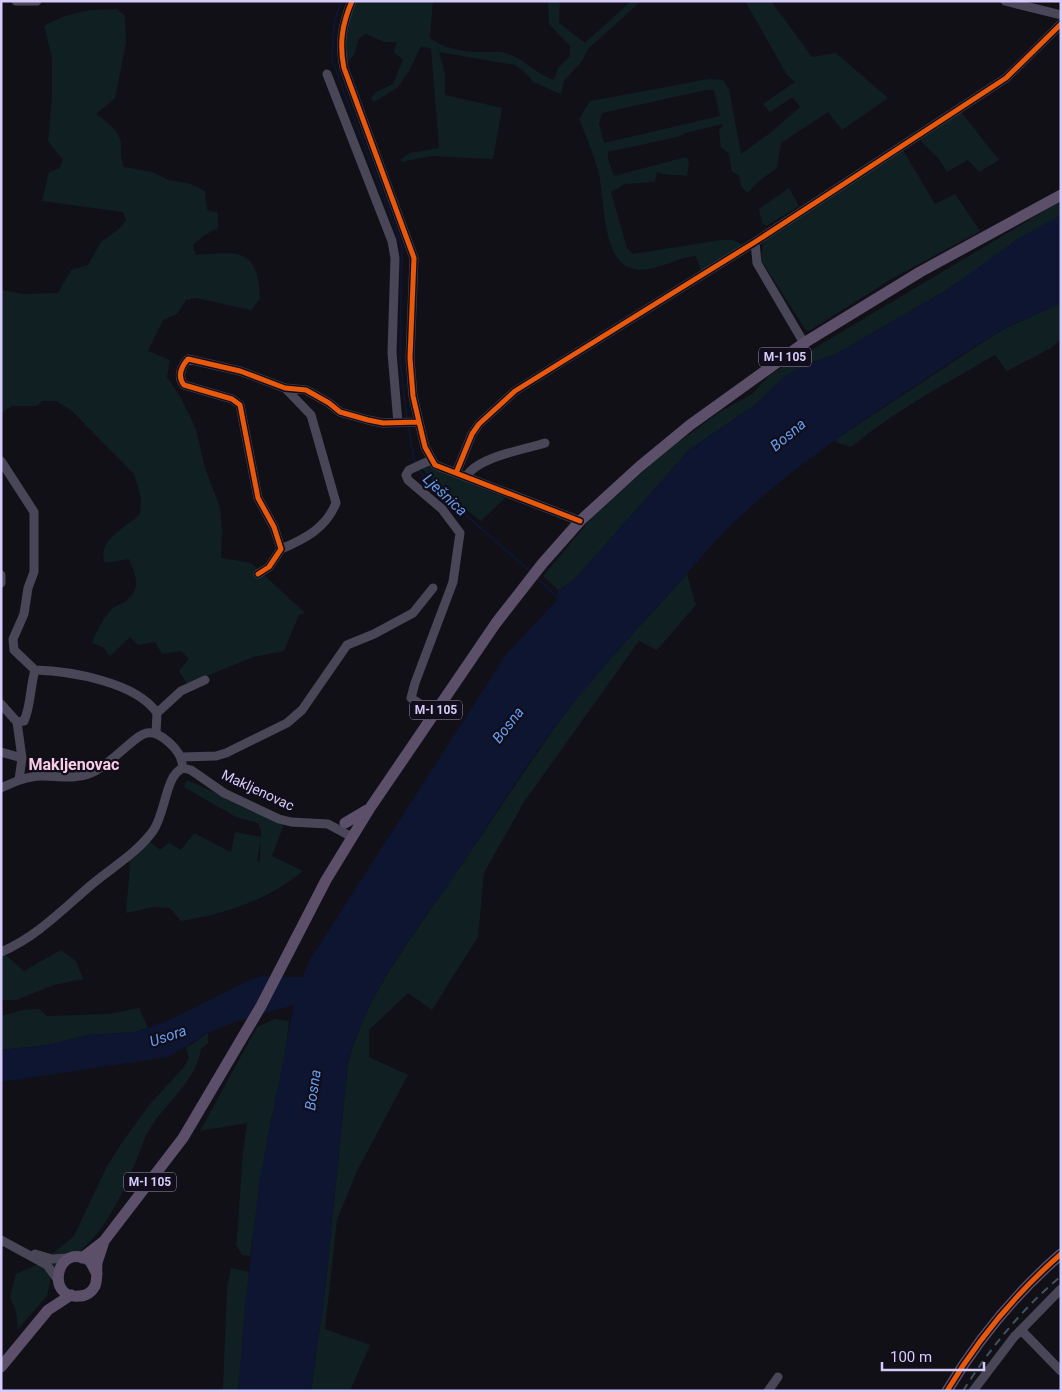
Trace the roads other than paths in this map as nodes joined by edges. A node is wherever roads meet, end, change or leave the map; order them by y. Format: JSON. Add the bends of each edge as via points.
{"nodes":[{"id":1,"x":16,"y":1,"type":"edge"},
{"id":2,"x":37,"y":1,"type":"edge"},
{"id":3,"x":352,"y":1,"type":"edge"},
{"id":4,"x":1006,"y":1,"type":"edge"},
{"id":5,"x":1061,"y":15,"type":"edge"},
{"id":6,"x":1061,"y":24,"type":"edge"},
{"id":7,"x":327,"y":74,"type":"dead end"},
{"id":8,"x":1061,"y":195,"type":"edge"},
{"id":9,"x":755,"y":242,"type":"junction"},
{"id":10,"x":804,"y":343,"type":"junction"},
{"id":11,"x":285,"y":388,"type":"junction"},
{"id":12,"x":416,"y":422,"type":"junction"},
{"id":13,"x":400,"y":423,"type":"junction"},
{"id":14,"x":545,"y":443,"type":"dead end"},
{"id":15,"x":1,"y":461,"type":"edge"},
{"id":16,"x":426,"y":462,"type":"junction"},
{"id":17,"x":456,"y":473,"type":"junction"},
{"id":18,"x":466,"y":477,"type":"junction"},
{"id":19,"x":580,"y":522,"type":"junction"},
{"id":20,"x":281,"y":549,"type":"junction"},
{"id":21,"x":258,"y":574,"type":"dead end"},
{"id":22,"x":1,"y":575,"type":"edge"},
{"id":23,"x":1,"y":582,"type":"edge"},
{"id":24,"x":433,"y":588,"type":"dead end"},
{"id":25,"x":35,"y":670,"type":"junction"},
{"id":26,"x":205,"y":680,"type":"dead end"},
{"id":27,"x":1,"y":704,"type":"edge"},
{"id":28,"x":157,"y":713,"type":"junction"},
{"id":29,"x":434,"y":713,"type":"junction"},
{"id":30,"x":17,"y":722,"type":"junction"},
{"id":31,"x":156,"y":733,"type":"junction"},
{"id":32,"x":1,"y":752,"type":"edge"},
{"id":33,"x":22,"y":758,"type":"junction"},
{"id":34,"x":182,"y":758,"type":"junction"},
{"id":35,"x":183,"y":768,"type":"junction"},
{"id":36,"x":19,"y":780,"type":"junction"},
{"id":37,"x":1,"y":788,"type":"edge"},
{"id":38,"x":370,"y":808,"type":"junction"},
{"id":39,"x":345,"y":823,"type":"junction"},
{"id":40,"x":328,"y":824,"type":"junction"},
{"id":41,"x":353,"y":835,"type":"junction"},
{"id":42,"x":1,"y":952,"type":"edge"},
{"id":43,"x":1,"y":1240,"type":"edge"},
{"id":44,"x":104,"y":1241,"type":"junction"},
{"id":45,"x":25,"y":1251,"type":"junction"},
{"id":46,"x":1061,"y":1254,"type":"edge"},
{"id":47,"x":76,"y":1258,"type":"junction"},
{"id":48,"x":97,"y":1274,"type":"junction"},
{"id":49,"x":58,"y":1282,"type":"junction"},
{"id":50,"x":1061,"y":1289,"type":"edge"},
{"id":51,"x":71,"y":1296,"type":"junction"},
{"id":52,"x":48,"y":1310,"type":"junction"},
{"id":53,"x":1021,"y":1330,"type":"junction"},
{"id":54,"x":1,"y":1367,"type":"edge"},
{"id":55,"x":1061,"y":1371,"type":"edge"},
{"id":56,"x":778,"y":1377,"type":"dead end"},
{"id":57,"x":768,"y":1391,"type":"edge"},
{"id":58,"x":947,"y":1391,"type":"edge"},
{"id":59,"x":973,"y":1391,"type":"edge"}],
"edges":[{"from":1,"to":2,"type":"street"},
{"from":3,"to":12,"type":"street","via":[[342,32],[344,68],[414,258],[410,358]]},
{"from":4,"to":5,"type":"street"},
{"from":6,"to":9,"type":"street","via":[[1006,78]]},
{"from":7,"to":13,"type":"street","via":[[396,258],[393,383]]},
{"from":8,"to":10,"type":"main road","number":"M-I 105","via":[[920,272]]},
{"from":9,"to":10,"type":"street","via":[[757,263]]},
{"from":9,"to":17,"type":"street","via":[[515,390],[479,424]]},
{"from":10,"to":19,"type":"main road","number":"M-I 105","via":[[690,425]]},
{"from":11,"to":13,"type":"street","via":[[306,390],[340,412],[382,423]]},
{"from":11,"to":20,"type":"street","via":[[311,415],[336,503],[322,526]]},
{"from":11,"to":20,"type":"street","via":[[256,376],[201,361],[188,359],[182,366],[180,380],[184,385],[232,399],[240,405],[258,498],[274,527]]},
{"from":12,"to":13,"type":"street"},
{"from":12,"to":16,"type":"street"},
{"from":14,"to":18,"type":"street","via":[[484,461],[470,470]]},
{"from":15,"to":25,"type":"street","via":[[34,512],[34,572],[24,614],[13,639],[14,650]]},
{"from":16,"to":17,"type":"street"},
{"from":16,"to":29,"type":"street","via":[[409,470],[408,480],[442,509],[460,533],[453,582],[411,698]]},
{"from":17,"to":18,"type":"street"},
{"from":18,"to":19,"type":"street"},
{"from":19,"to":29,"type":"main road","number":"M-I 105","via":[[524,586]]},
{"from":20,"to":21,"type":"street","via":[[269,567]]},
{"from":22,"to":23,"type":"street"},
{"from":24,"to":34,"type":"street","via":[[412,613],[347,645],[302,710],[286,723],[221,754]]},
{"from":25,"to":28,"type":"street","via":[[60,671],[104,681],[146,700]]},
{"from":25,"to":30,"type":"street","via":[[27,713],[24,720]]},
{"from":26,"to":28,"type":"street","via":[[181,691]]},
{"from":27,"to":30,"type":"street"},
{"from":28,"to":31,"type":"street"},
{"from":29,"to":38,"type":"main road","number":"M-I 105"},
{"from":30,"to":33,"type":"street"},
{"from":31,"to":34,"type":"street"},
{"from":31,"to":36,"type":"street","via":[[147,732],[138,737],[107,765],[91,773],[76,778],[40,776]]},
{"from":32,"to":33,"type":"street"},
{"from":33,"to":36,"type":"street"},
{"from":34,"to":35,"type":"street"},
{"from":35,"to":40,"type":"street","name":"Makljenovac","via":[[224,793],[279,819]]},
{"from":35,"to":42,"type":"street","via":[[174,773],[153,831],[119,866],[91,885],[54,919]]},
{"from":36,"to":37,"type":"street"},
{"from":38,"to":39,"type":"main road"},
{"from":38,"to":41,"type":"main road","number":"M-I 105"},
{"from":39,"to":40,"type":"street"},
{"from":39,"to":41,"type":"street","via":[[352,827]]},
{"from":40,"to":41,"type":"street","name":"Makljenovac"},
{"from":41,"to":44,"type":"main road","number":"M-I 105","via":[[193,1122],[162,1168]]},
{"from":43,"to":45,"type":"street"},
{"from":44,"to":47,"type":"main road"},
{"from":44,"to":48,"type":"main road"},
{"from":45,"to":47,"type":"street","via":[[52,1259]]},
{"from":45,"to":49,"type":"street","via":[[47,1265]]},
{"from":46,"to":58,"type":"main road","via":[[1033,1278],[986,1332]]},
{"from":47,"to":48,"type":"main road","via":[[93,1264]]},
{"from":47,"to":49,"type":"main road","via":[[60,1267]]},
{"from":48,"to":51,"type":"main road","via":[[92,1290],[82,1296]]},
{"from":49,"to":51,"type":"main road"},
{"from":49,"to":52,"type":"main road"},
{"from":50,"to":53,"type":"street"},
{"from":51,"to":52,"type":"main road"},
{"from":52,"to":54,"type":"main road"},
{"from":53,"to":55,"type":"street"},
{"from":53,"to":59,"type":"street"},
{"from":56,"to":57,"type":"street"}]}
